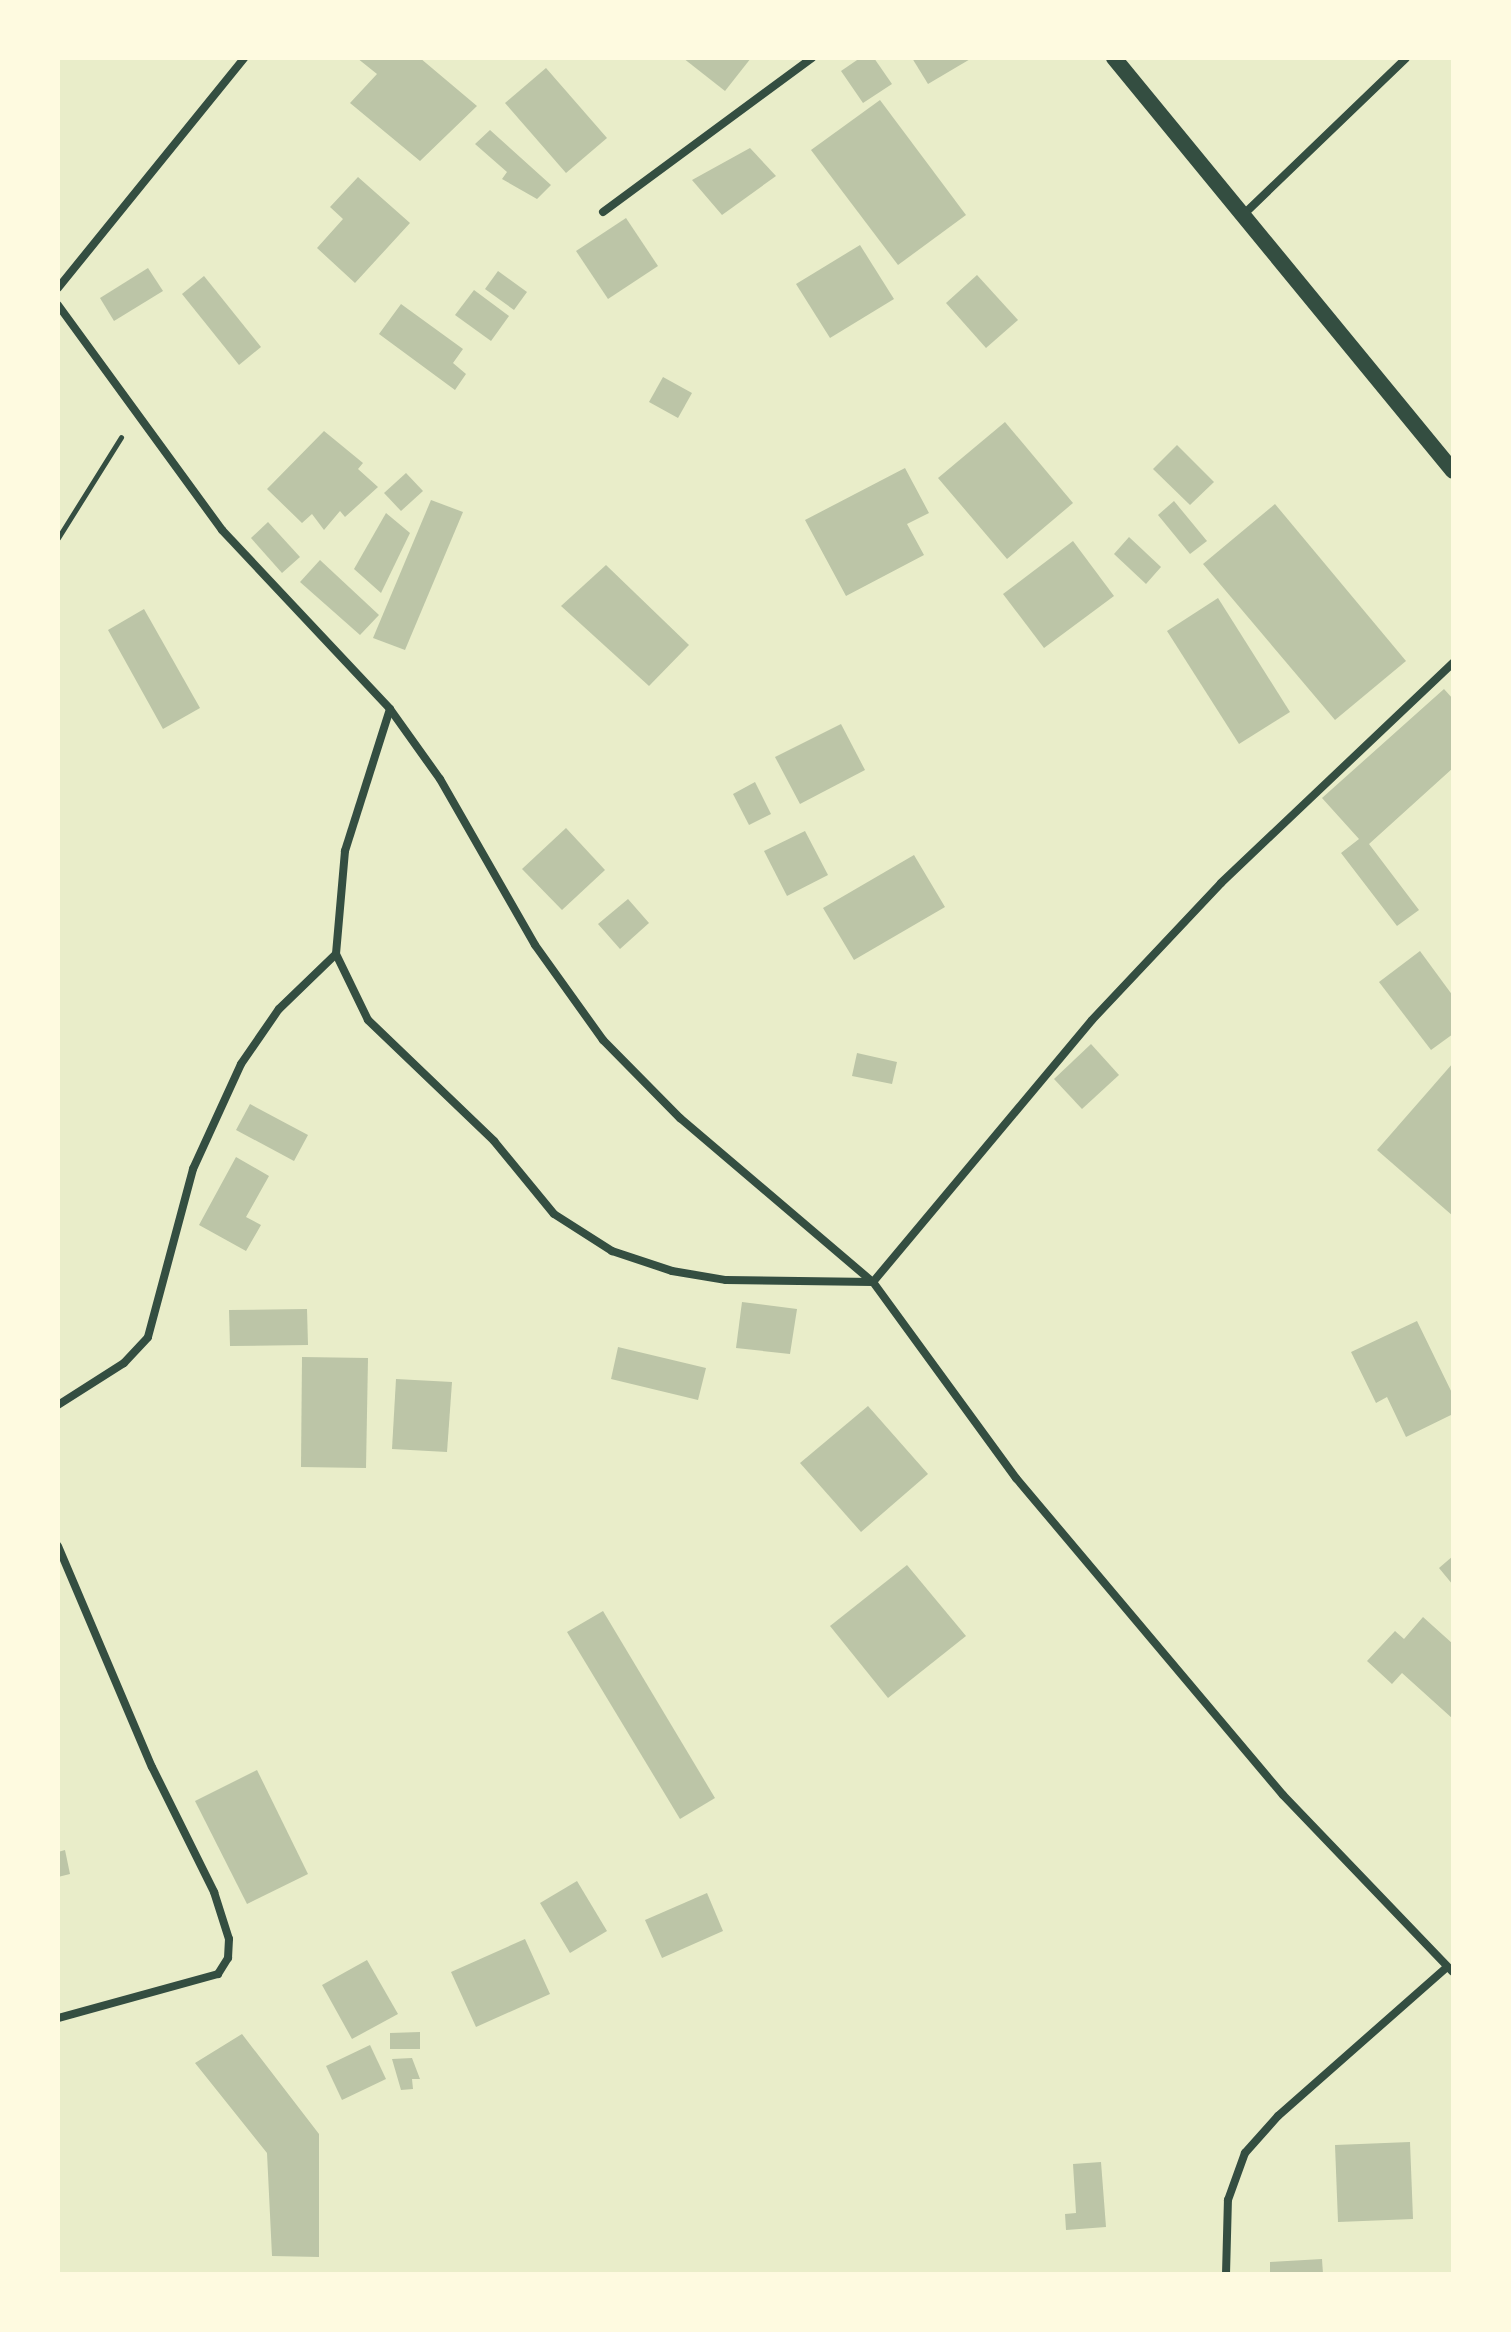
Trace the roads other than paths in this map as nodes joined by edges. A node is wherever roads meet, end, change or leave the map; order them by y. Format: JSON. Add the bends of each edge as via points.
{"nodes":[{"id":1,"x":244,"y":58,"type":"edge"},
{"id":2,"x":812,"y":58,"type":"edge"},
{"id":3,"x":1114,"y":58,"type":"edge"},
{"id":4,"x":1406,"y":58,"type":"edge"},
{"id":5,"x":603,"y":212,"type":"dead end"},
{"id":6,"x":1242,"y":215,"type":"junction"},
{"id":7,"x":58,"y":288,"type":"edge"},
{"id":8,"x":58,"y":305,"type":"edge"},
{"id":9,"x":1453,"y":471,"type":"edge"},
{"id":10,"x":1453,"y":663,"type":"edge"},
{"id":11,"x":390,"y":709,"type":"junction"},
{"id":12,"x":336,"y":954,"type":"junction"},
{"id":13,"x":873,"y":1282,"type":"junction"},
{"id":14,"x":58,"y":1405,"type":"edge"},
{"id":15,"x":58,"y":1546,"type":"edge"},
{"id":16,"x":1450,"y":1970,"type":"edge"},
{"id":17,"x":58,"y":2018,"type":"edge"},
{"id":18,"x":1226,"y":2274,"type":"edge"}],
"edges":[{"from":1,"to":7,"type":"street"},
{"from":2,"to":5,"type":"street"},
{"from":3,"to":6,"type":"main road"},
{"from":4,"to":6,"type":"street"},
{"from":6,"to":9,"type":"main road"},
{"from":8,"to":11,"type":"street","via":[[222,530]]},
{"from":10,"to":13,"type":"street","via":[[1188,917],[1092,1020]]},
{"from":11,"to":12,"type":"street","via":[[345,851]]},
{"from":11,"to":13,"type":"street","via":[[440,779],[535,945],[603,1040],[680,1118]]},
{"from":12,"to":13,"type":"street","via":[[368,1020],[494,1141],[554,1214],[612,1251],[672,1271],[726,1280]]},
{"from":12,"to":14,"type":"street","via":[[279,1009],[241,1064],[193,1169],[148,1337],[124,1363]]},
{"from":13,"to":16,"type":"street","via":[[1026,1490],[1283,1795]]},
{"from":15,"to":17,"type":"street","via":[[152,1767],[214,1892],[229,1939],[228,1958],[218,1974]]},
{"from":16,"to":18,"type":"street","via":[[1278,2116],[1245,2153],[1228,2200]]}]}
